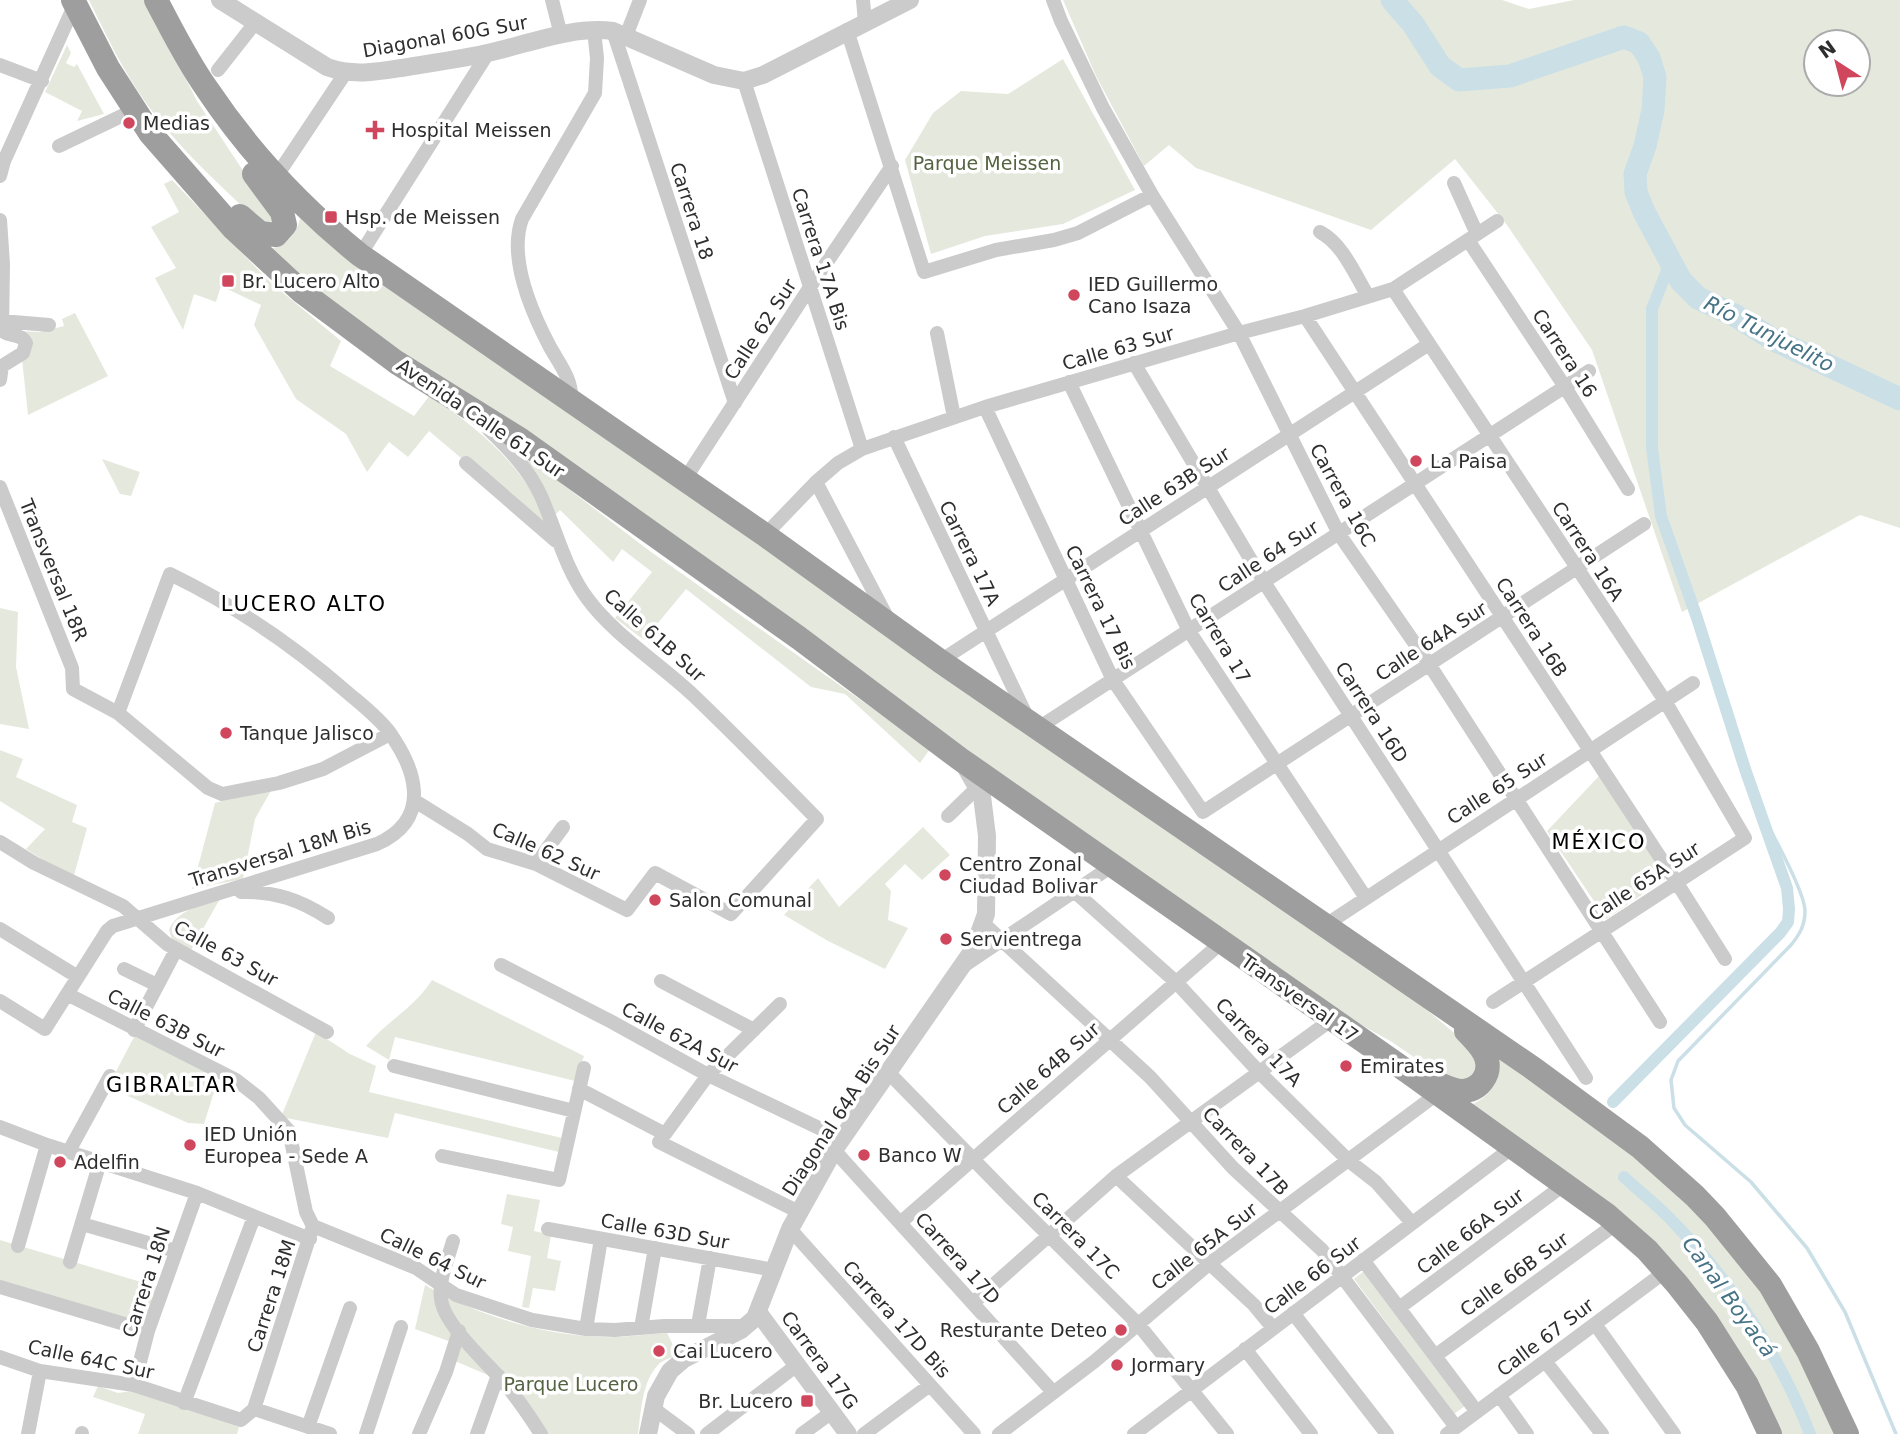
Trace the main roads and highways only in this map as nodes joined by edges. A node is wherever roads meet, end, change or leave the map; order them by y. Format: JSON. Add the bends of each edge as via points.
{"nodes":[{"id":1,"x":74,"y":2,"type":"edge"},
{"id":2,"x":162,"y":5,"type":"edge"},
{"id":3,"x":207,"y":71,"type":"junction"},
{"id":4,"x":174,"y":163,"type":"junction"},
{"id":5,"x":960,"y":759,"type":"joint"},
{"id":6,"x":1440,"y":1004,"type":"junction"},
{"id":7,"x":1408,"y":1072,"type":"junction"},
{"id":8,"x":1770,"y":1434,"type":"edge"},
{"id":9,"x":1847,"y":1434,"type":"edge"}],
"edges":[{"from":1,"to":4,"type":"highway","name":"Avenida Calle 61 Sur","via":[[134,110]]},
{"from":2,"to":3,"type":"highway"},
{"from":3,"to":4,"type":"highway","via":[[222,128],[282,212],[282,231],[271,236],[260,233]]},
{"from":3,"to":6,"type":"highway","via":[[216,102],[276,177],[360,255]]},
{"from":4,"to":5,"type":"highway","name":"Avenida Calle 61 Sur","via":[[234,229],[302,292],[396,362],[521,440]]},
{"from":5,"to":7,"type":"highway","name":"Transversal 17"},
{"from":6,"to":7,"type":"highway","via":[[1483,1051],[1488,1072],[1480,1083],[1462,1091]]},
{"from":6,"to":9,"type":"highway","via":[[1619,1130],[1715,1217],[1787,1312]]},
{"from":7,"to":8,"type":"highway","name":"Transversal 17","via":[[1617,1223],[1666,1271],[1734,1363]]}]}
